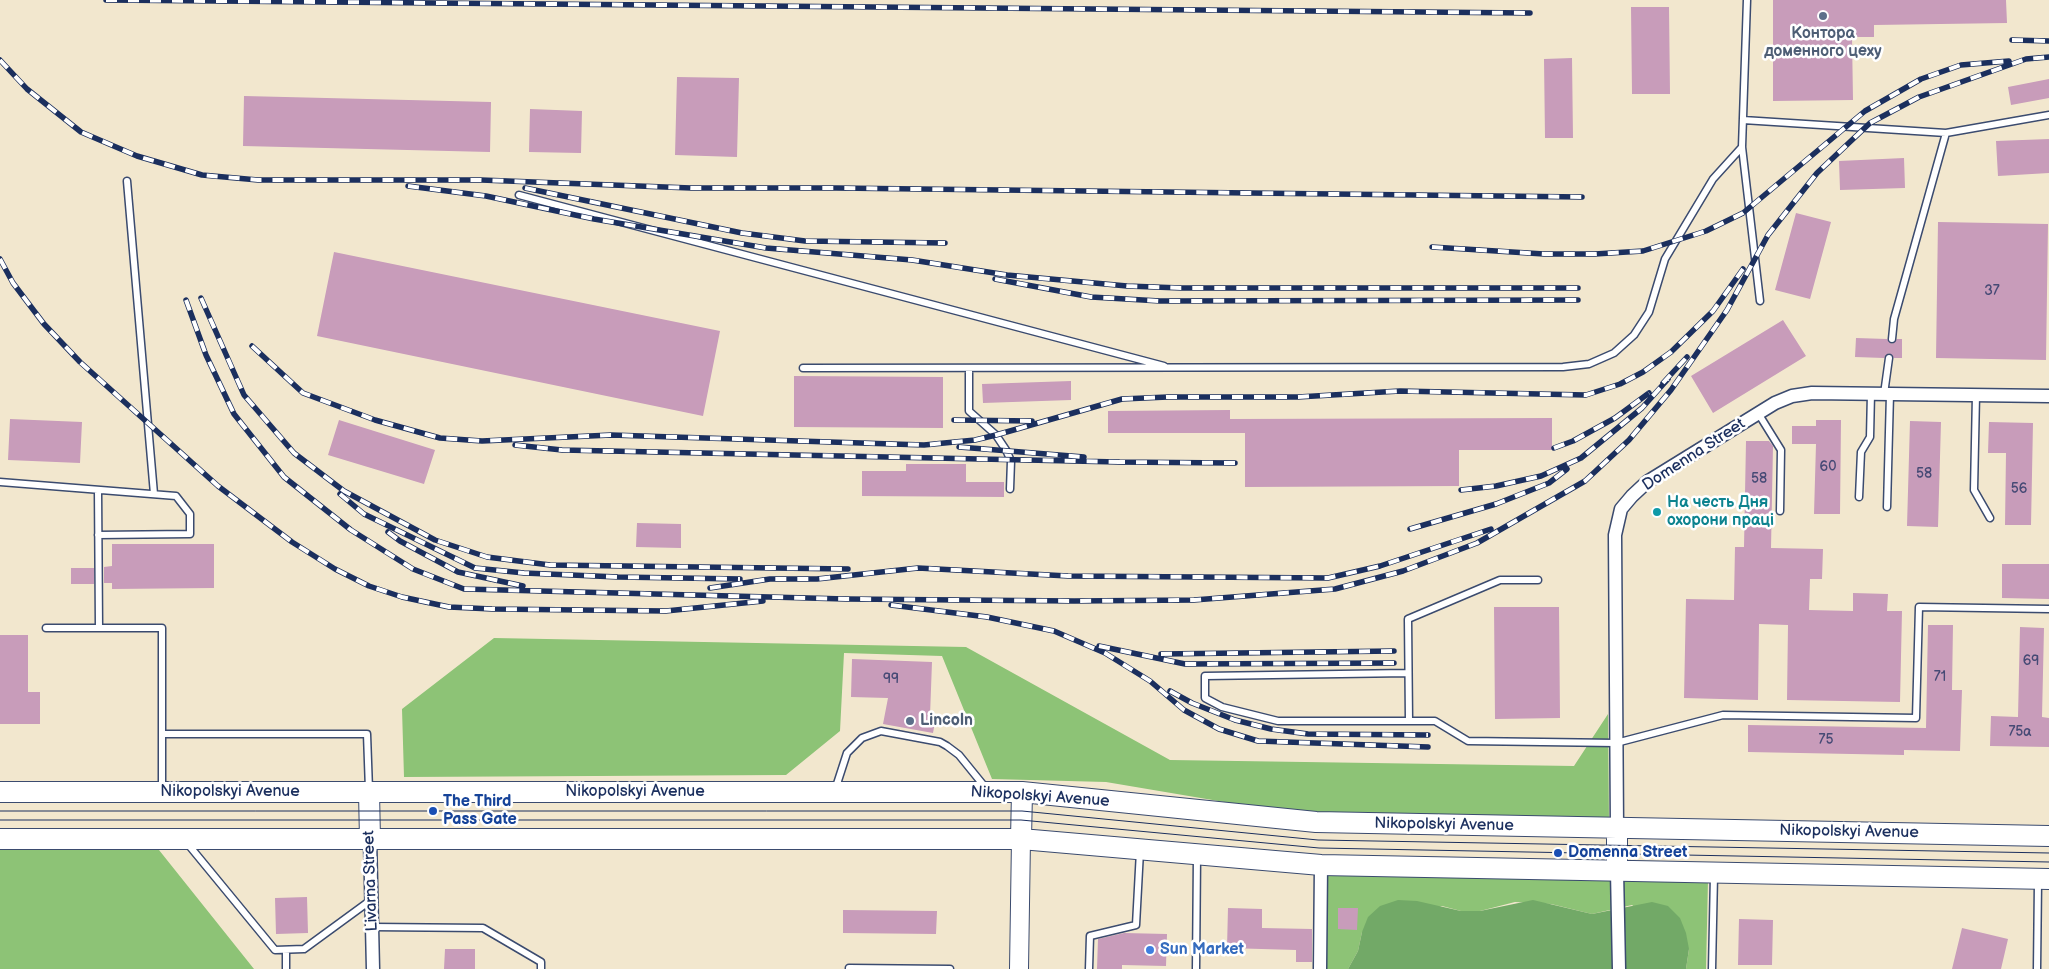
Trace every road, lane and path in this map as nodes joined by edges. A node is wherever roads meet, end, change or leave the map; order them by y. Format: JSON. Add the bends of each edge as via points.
{"nodes":[{"id":1,"x":1747,"y":0,"type":"edge"},
{"id":2,"x":2049,"y":114,"type":"edge"},
{"id":3,"x":1743,"y":120,"type":"junction"},
{"id":4,"x":1946,"y":134,"type":"junction"},
{"id":5,"x":1742,"y":147,"type":"junction"},
{"id":6,"x":127,"y":181,"type":"dead end"},
{"id":7,"x":519,"y":195,"type":"dead end"},
{"id":8,"x":1760,"y":301,"type":"dead end"},
{"id":9,"x":1892,"y":339,"type":"dead end"},
{"id":10,"x":1889,"y":358,"type":"dead end"},
{"id":11,"x":803,"y":368,"type":"dead end"},
{"id":12,"x":1172,"y":368,"type":"junction"},
{"id":13,"x":969,"y":369,"type":"junction"},
{"id":14,"x":1871,"y":394,"type":"junction"},
{"id":15,"x":1887,"y":394,"type":"junction"},
{"id":16,"x":1976,"y":395,"type":"junction"},
{"id":17,"x":2049,"y":396,"type":"edge"},
{"id":18,"x":1758,"y":413,"type":"junction"},
{"id":19,"x":0,"y":482,"type":"edge"},
{"id":20,"x":98,"y":490,"type":"junction"},
{"id":21,"x":1010,"y":490,"type":"dead end"},
{"id":22,"x":154,"y":494,"type":"junction"},
{"id":23,"x":1859,"y":497,"type":"dead end"},
{"id":24,"x":1887,"y":507,"type":"dead end"},
{"id":25,"x":1780,"y":511,"type":"dead end"},
{"id":26,"x":1990,"y":518,"type":"dead end"},
{"id":27,"x":98,"y":535,"type":"junction"},
{"id":28,"x":1538,"y":580,"type":"dead end"},
{"id":29,"x":2049,"y":609,"type":"edge"},
{"id":30,"x":46,"y":628,"type":"dead end"},
{"id":31,"x":98,"y":628,"type":"junction"},
{"id":32,"x":1408,"y":673,"type":"junction"},
{"id":33,"x":1409,"y":721,"type":"junction"},
{"id":34,"x":162,"y":734,"type":"junction"},
{"id":35,"x":1616,"y":743,"type":"junction"},
{"id":36,"x":835,"y":791,"type":"junction"},
{"id":37,"x":0,"y":792,"type":"edge"},
{"id":38,"x":162,"y":792,"type":"junction"},
{"id":39,"x":369,"y":792,"type":"junction"},
{"id":40,"x":988,"y":792,"type":"junction"},
{"id":41,"x":1022,"y":792,"type":"junction"},
{"id":42,"x":1617,"y":828,"type":"junction"},
{"id":43,"x":2049,"y":836,"type":"edge"},
{"id":44,"x":0,"y":838,"type":"edge"},
{"id":45,"x":184,"y":838,"type":"junction"},
{"id":46,"x":370,"y":838,"type":"junction"},
{"id":47,"x":1021,"y":839,"type":"junction"},
{"id":48,"x":1140,"y":849,"type":"junction"},
{"id":49,"x":1197,"y":854,"type":"junction"},
{"id":50,"x":1321,"y":865,"type":"junction"},
{"id":51,"x":1617,"y":871,"type":"junction"},
{"id":52,"x":1714,"y":872,"type":"junction"},
{"id":53,"x":2044,"y":878,"type":"edge"},
{"id":54,"x":371,"y":900,"type":"junction"},
{"id":55,"x":372,"y":927,"type":"junction"},
{"id":56,"x":286,"y":950,"type":"junction"},
{"id":57,"x":849,"y":968,"type":"edge"},
{"id":58,"x":286,"y":969,"type":"edge"},
{"id":59,"x":373,"y":969,"type":"edge"},
{"id":60,"x":541,"y":969,"type":"edge"},
{"id":61,"x":950,"y":969,"type":"edge"},
{"id":62,"x":1019,"y":969,"type":"edge"},
{"id":63,"x":1089,"y":969,"type":"edge"},
{"id":64,"x":1196,"y":969,"type":"edge"},
{"id":65,"x":1320,"y":969,"type":"edge"},
{"id":66,"x":1619,"y":969,"type":"edge"},
{"id":67,"x":1712,"y":969,"type":"edge"},
{"id":68,"x":2037,"y":969,"type":"edge"}],
"edges":[{"from":1,"to":3,"type":"lane"},
{"from":2,"to":4,"type":"lane"},
{"from":3,"to":4,"type":"lane"},
{"from":3,"to":5,"type":"lane"},
{"from":4,"to":9,"type":"lane","via":[[1894,319]]},
{"from":5,"to":8,"type":"lane"},
{"from":5,"to":12,"type":"lane","via":[[1714,180],[1664,260],[1649,312],[1634,335],[1614,352],[1590,364],[1553,367]]},
{"from":6,"to":22,"type":"lane"},
{"from":7,"to":12,"type":"lane"},
{"from":10,"to":15,"type":"lane"},
{"from":11,"to":13,"type":"lane"},
{"from":12,"to":13,"type":"lane"},
{"from":13,"to":21,"type":"lane","via":[[969,411],[982,420],[1006,450],[1011,461]]},
{"from":14,"to":15,"type":"street","name":"Domenna Street"},
{"from":14,"to":18,"type":"street","name":"Domenna Street","via":[[1801,394]]},
{"from":14,"to":23,"type":"lane","via":[[1870,437],[1860,452]]},
{"from":15,"to":16,"type":"street","name":"Domenna Street"},
{"from":15,"to":24,"type":"lane"},
{"from":16,"to":17,"type":"street","name":"Domenna Street"},
{"from":16,"to":26,"type":"lane","via":[[1974,490]]},
{"from":18,"to":25,"type":"lane","via":[[1781,450]]},
{"from":18,"to":35,"type":"street","name":"Domenna Street","via":[[1647,482],[1621,509],[1615,535]]},
{"from":19,"to":20,"type":"lane"},
{"from":20,"to":22,"type":"lane"},
{"from":20,"to":27,"type":"lane"},
{"from":22,"to":27,"type":"lane","via":[[176,496],[190,514],[190,534]]},
{"from":27,"to":31,"type":"lane"},
{"from":28,"to":32,"type":"lane","via":[[1500,580],[1408,620]]},
{"from":29,"to":35,"type":"lane","via":[[1919,607],[1916,718],[1723,715]]},
{"from":30,"to":31,"type":"lane"},
{"from":31,"to":34,"type":"lane","via":[[162,628]]},
{"from":32,"to":33,"type":"lane"},
{"from":32,"to":33,"type":"lane","via":[[1205,676],[1205,698],[1222,707],[1278,721]]},
{"from":33,"to":35,"type":"lane","via":[[1435,721],[1468,741]]},
{"from":34,"to":38,"type":"lane"},
{"from":34,"to":39,"type":"lane","via":[[367,734]]},
{"from":35,"to":42,"type":"street","name":"Domenna Street"},
{"from":36,"to":39,"type":"main road","name":"Nikopolskyi Avenue"},
{"from":36,"to":40,"type":"main road","name":"Nikopolskyi Avenue"},
{"from":36,"to":40,"type":"lane","via":[[847,753],[862,738],[881,731],[940,742],[959,755]]},
{"from":37,"to":38,"type":"main road","name":"Nikopolskyi Avenue"},
{"from":38,"to":39,"type":"main road","name":"Nikopolskyi Avenue"},
{"from":39,"to":46,"type":"main road","name":"Livarna Street"},
{"from":40,"to":41,"type":"main road","name":"Nikopolskyi Avenue"},
{"from":41,"to":42,"type":"main road","name":"Nikopolskyi Avenue","via":[[1316,822]]},
{"from":41,"to":47,"type":"main road"},
{"from":42,"to":43,"type":"main road","name":"Nikopolskyi Avenue"},
{"from":42,"to":51,"type":"main road","name":"Domenna Street"},
{"from":44,"to":45,"type":"main road"},
{"from":45,"to":46,"type":"main road"},
{"from":45,"to":56,"type":"lane","via":[[275,950]]},
{"from":46,"to":47,"type":"main road"},
{"from":46,"to":54,"type":"street","name":"Livarna Street"},
{"from":47,"to":48,"type":"main road"},
{"from":47,"to":62,"type":"main road"},
{"from":48,"to":49,"type":"main road"},
{"from":48,"to":63,"type":"lane","via":[[1136,925],[1090,936]]},
{"from":49,"to":50,"type":"main road"},
{"from":49,"to":64,"type":"lane"},
{"from":50,"to":51,"type":"main road"},
{"from":50,"to":65,"type":"street"},
{"from":51,"to":52,"type":"main road"},
{"from":51,"to":66,"type":"street","name":"Domenna Street"},
{"from":52,"to":53,"type":"main road"},
{"from":52,"to":67,"type":"lane"},
{"from":53,"to":68,"type":"lane"},
{"from":54,"to":55,"type":"street","name":"Livarna Street"},
{"from":54,"to":56,"type":"lane","via":[[304,949]]},
{"from":55,"to":59,"type":"street","name":"Livarna Street"},
{"from":55,"to":60,"type":"lane","via":[[483,928],[541,962]]},
{"from":56,"to":58,"type":"lane"},
{"from":57,"to":61,"type":"lane"}]}
